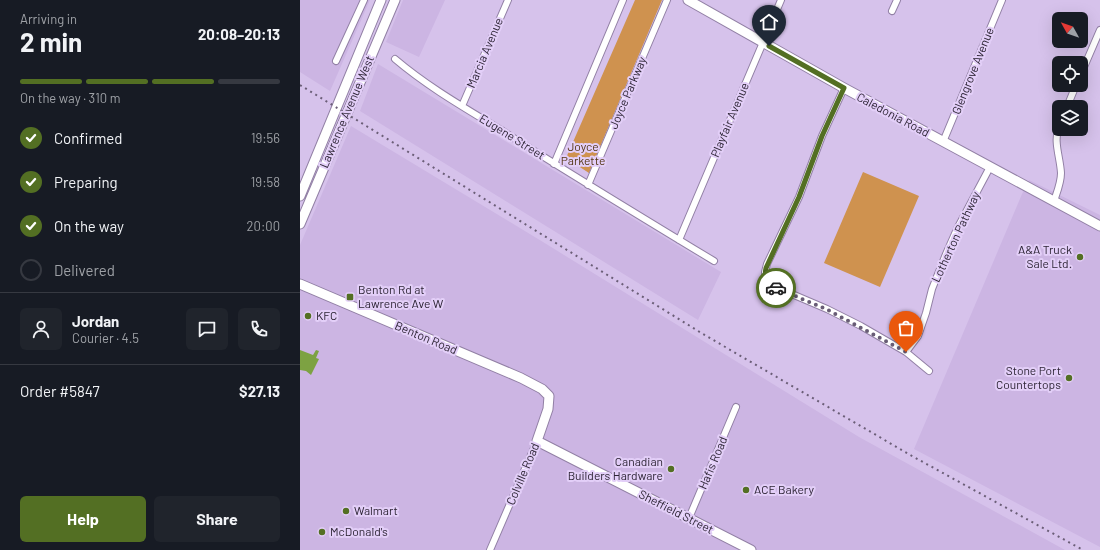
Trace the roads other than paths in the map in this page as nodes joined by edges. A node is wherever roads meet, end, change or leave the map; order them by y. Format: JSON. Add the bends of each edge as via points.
{"nodes":[{"id":1,"x":364,"y":0,"type":"edge"},
{"id":2,"x":381,"y":0,"type":"edge"},
{"id":3,"x":395,"y":0,"type":"edge"},
{"id":4,"x":508,"y":0,"type":"edge"},
{"id":5,"x":623,"y":0,"type":"edge"},
{"id":6,"x":668,"y":0,"type":"edge"},
{"id":7,"x":688,"y":0,"type":"edge"},
{"id":8,"x":781,"y":0,"type":"edge"},
{"id":9,"x":897,"y":0,"type":"edge"},
{"id":10,"x":1002,"y":0,"type":"edge"},
{"id":11,"x":892,"y":11,"type":"dead end"},
{"id":12,"x":1100,"y":30,"type":"edge"},
{"id":13,"x":762,"y":43,"type":"junction"},
{"id":14,"x":1088,"y":58,"type":"edge"},
{"id":15,"x":395,"y":59,"type":"dead end"},
{"id":16,"x":336,"y":60,"type":"dead end"},
{"id":17,"x":844,"y":88,"type":"junction"},
{"id":18,"x":462,"y":106,"type":"junction"},
{"id":19,"x":1057,"y":136,"type":"edge"},
{"id":20,"x":943,"y":142,"type":"junction"},
{"id":21,"x":554,"y":164,"type":"junction"},
{"id":22,"x":990,"y":167,"type":"junction"},
{"id":23,"x":588,"y":185,"type":"junction"},
{"id":24,"x":300,"y":196,"type":"edge"},
{"id":25,"x":1054,"y":201,"type":"junction"},
{"id":26,"x":300,"y":224,"type":"edge"},
{"id":27,"x":1100,"y":226,"type":"edge"},
{"id":28,"x":679,"y":240,"type":"junction"},
{"id":29,"x":714,"y":261,"type":"dead end"},
{"id":30,"x":300,"y":284,"type":"edge"},
{"id":31,"x":906,"y":352,"type":"junction"},
{"id":32,"x":929,"y":371,"type":"dead end"},
{"id":33,"x":549,"y":396,"type":"joint"},
{"id":34,"x":736,"y":407,"type":"dead end"},
{"id":35,"x":537,"y":441,"type":"junction"},
{"id":36,"x":689,"y":518,"type":"junction"},
{"id":37,"x":490,"y":550,"type":"edge"},
{"id":38,"x":751,"y":550,"type":"edge"}],
"edges":[{"from":1,"to":16,"type":"street"},
{"from":2,"to":24,"type":"street","name":"Lawrence Avenue West"},
{"from":3,"to":26,"type":"street","name":"Lawrence Avenue West"},
{"from":4,"to":18,"type":"street","name":"Marcia Avenue"},
{"from":5,"to":21,"type":"street"},
{"from":6,"to":23,"type":"street","name":"Joyce Parkway"},
{"from":7,"to":13,"type":"street","name":"Caledonia Road"},
{"from":8,"to":13,"type":"street","name":"Playfair Avenue"},
{"from":9,"to":11,"type":"street"},
{"from":10,"to":20,"type":"street","name":"Glengrove Avenue"},
{"from":12,"to":14,"type":"street"},
{"from":13,"to":17,"type":"street","name":"Caledonia Road"},
{"from":13,"to":28,"type":"street","name":"Playfair Avenue"},
{"from":15,"to":18,"type":"street","name":"Eugene Street","via":[[415,76]]},
{"from":17,"to":20,"type":"street","name":"Caledonia Road"},
{"from":17,"to":31,"type":"street","via":[[770,259],[765,272],[766,278],[773,286],[826,309]]},
{"from":18,"to":21,"type":"street","name":"Eugene Street"},
{"from":19,"to":25,"type":"street","via":[[1061,179]]},
{"from":20,"to":22,"type":"street","name":"Caledonia Road"},
{"from":21,"to":23,"type":"street","name":"Eugene Street"},
{"from":22,"to":25,"type":"street","name":"Caledonia Road"},
{"from":22,"to":31,"type":"street","name":"Lotherton Pathway","via":[[957,229],[932,289],[918,336]]},
{"from":23,"to":28,"type":"street","name":"Eugene Street"},
{"from":25,"to":27,"type":"street","name":"Caledonia Road"},
{"from":28,"to":29,"type":"street","name":"Eugene Street"},
{"from":30,"to":33,"type":"street","name":"Benton Road","via":[[527,381]]},
{"from":31,"to":32,"type":"street"},
{"from":33,"to":35,"type":"street","name":"Colville Road","via":[[548,408]]},
{"from":34,"to":36,"type":"street","name":"Hafis Road"},
{"from":35,"to":36,"type":"street","name":"Sheffield Street"},
{"from":35,"to":37,"type":"street","name":"Colville Road"},
{"from":36,"to":38,"type":"street","name":"Sheffield Street"}]}
